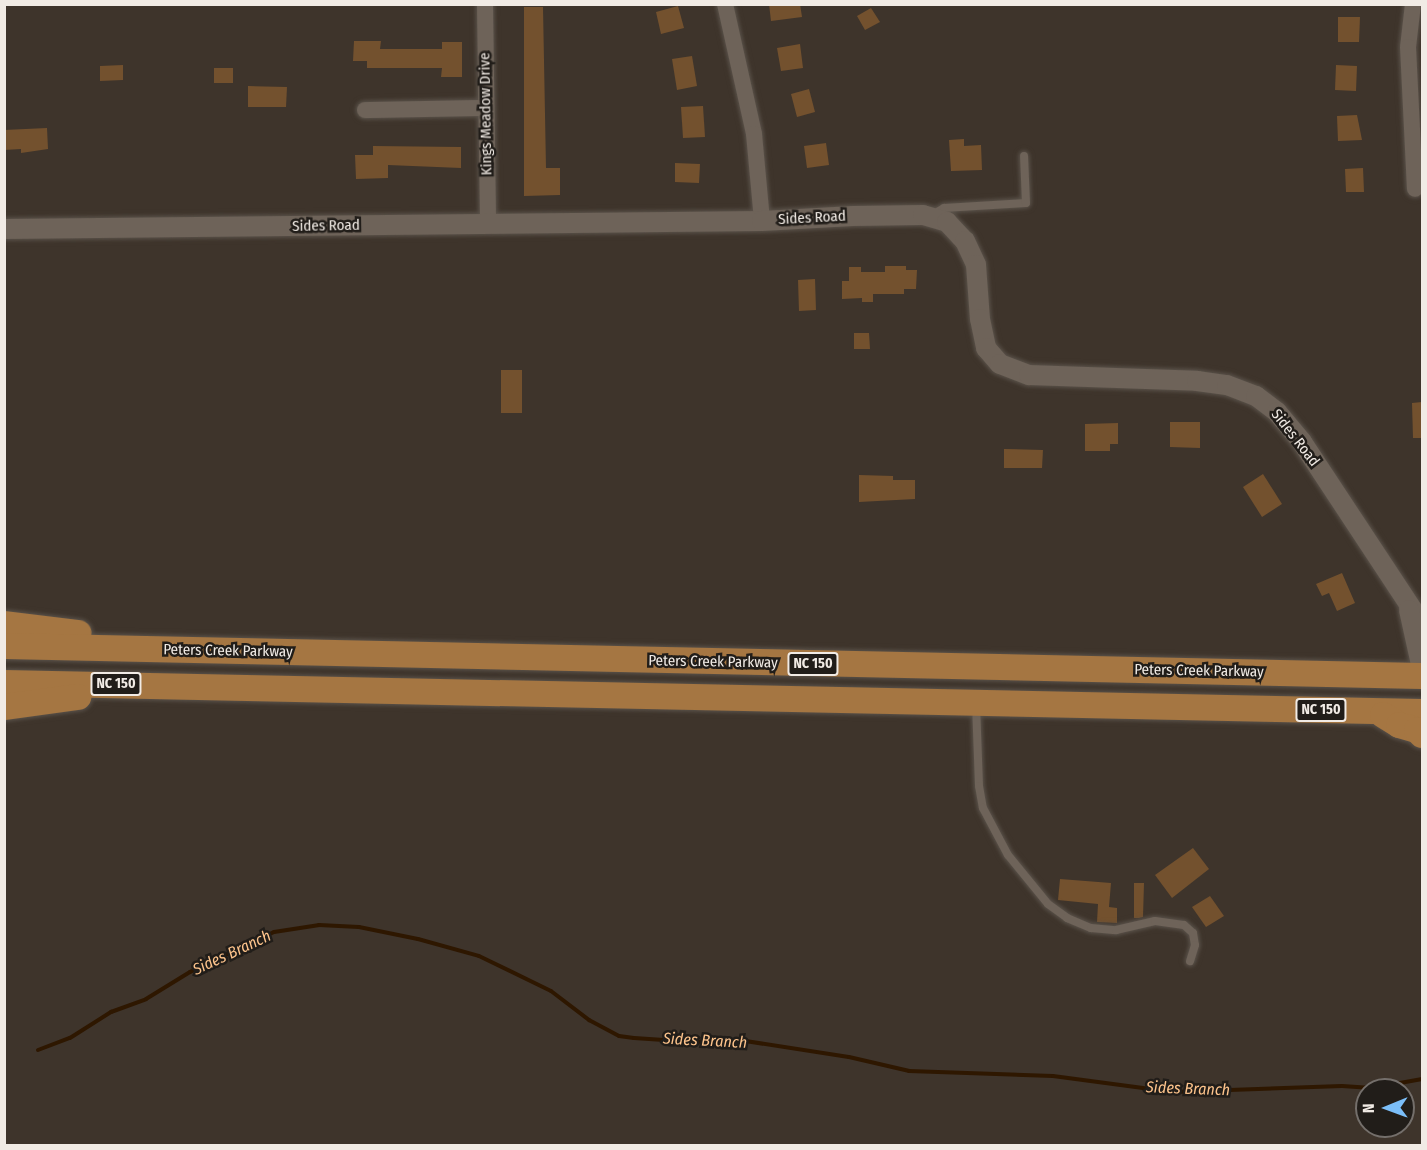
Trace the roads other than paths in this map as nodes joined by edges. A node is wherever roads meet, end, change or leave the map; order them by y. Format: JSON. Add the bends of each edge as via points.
{"nodes":[{"id":1,"x":484,"y":4,"type":"edge"},
{"id":2,"x":725,"y":4,"type":"edge"},
{"id":3,"x":1413,"y":4,"type":"edge"},
{"id":4,"x":485,"y":108,"type":"junction"},
{"id":5,"x":364,"y":110,"type":"dead end"},
{"id":6,"x":1024,"y":156,"type":"dead end"},
{"id":7,"x":1415,"y":189,"type":"dead end"},
{"id":8,"x":929,"y":217,"type":"junction"},
{"id":9,"x":762,"y":221,"type":"junction"},
{"id":10,"x":488,"y":224,"type":"junction"},
{"id":11,"x":4,"y":229,"type":"edge"},
{"id":12,"x":1407,"y":599,"type":"junction"},
{"id":13,"x":4,"y":624,"type":"edge"},
{"id":14,"x":1422,"y":624,"type":"edge"},
{"id":15,"x":4,"y":646,"type":"edge"},
{"id":16,"x":204,"y":650,"type":"junction"},
{"id":17,"x":1422,"y":669,"type":"edge"},
{"id":18,"x":1422,"y":676,"type":"edge"},
{"id":19,"x":4,"y":683,"type":"edge"},
{"id":20,"x":227,"y":686,"type":"junction"},
{"id":21,"x":976,"y":704,"type":"junction"},
{"id":22,"x":4,"y":707,"type":"edge"},
{"id":23,"x":1378,"y":711,"type":"junction"},
{"id":24,"x":1422,"y":712,"type":"edge"},
{"id":25,"x":1422,"y":735,"type":"edge"},
{"id":26,"x":1190,"y":961,"type":"dead end"}],
"edges":[{"from":1,"to":4,"type":"street","name":"Kings Meadow Drive"},
{"from":2,"to":9,"type":"street","via":[[754,134]]},
{"from":3,"to":7,"type":"street","via":[[1407,47]]},
{"from":4,"to":5,"type":"street"},
{"from":4,"to":10,"type":"street","name":"Kings Meadow Drive"},
{"from":6,"to":8,"type":"lane","via":[[1026,203],[944,208]]},
{"from":8,"to":9,"type":"street","name":"Sides Road"},
{"from":8,"to":12,"type":"street","name":"Sides Road","via":[[947,222],[965,241],[976,265],[986,348],[1000,364],[1029,375],[1207,382],[1256,396],[1277,412],[1302,442]]},
{"from":9,"to":10,"type":"street","name":"Sides Road"},
{"from":10,"to":11,"type":"street","name":"Sides Road"},
{"from":12,"to":14,"type":"street","name":"Sides Road"},
{"from":12,"to":17,"type":"street","name":"Sides Road"},
{"from":13,"to":16,"type":"main road"},
{"from":15,"to":16,"type":"main road","name":"Peters Creek Parkway","number":"NC 150"},
{"from":16,"to":18,"type":"main road","name":"Peters Creek Parkway","number":"NC 150"},
{"from":19,"to":20,"type":"main road","number":"NC 150"},
{"from":20,"to":21,"type":"main road","number":"NC 150"},
{"from":20,"to":22,"type":"main road","via":[[64,698]]},
{"from":21,"to":23,"type":"main road","number":"NC 150"},
{"from":21,"to":26,"type":"lane","via":[[983,808],[1008,855],[1048,904],[1067,918],[1092,928],[1116,930],[1155,921],[1184,925],[1193,933],[1195,945]]},
{"from":23,"to":24,"type":"main road","number":"NC 150"},
{"from":23,"to":25,"type":"main road"}]}
